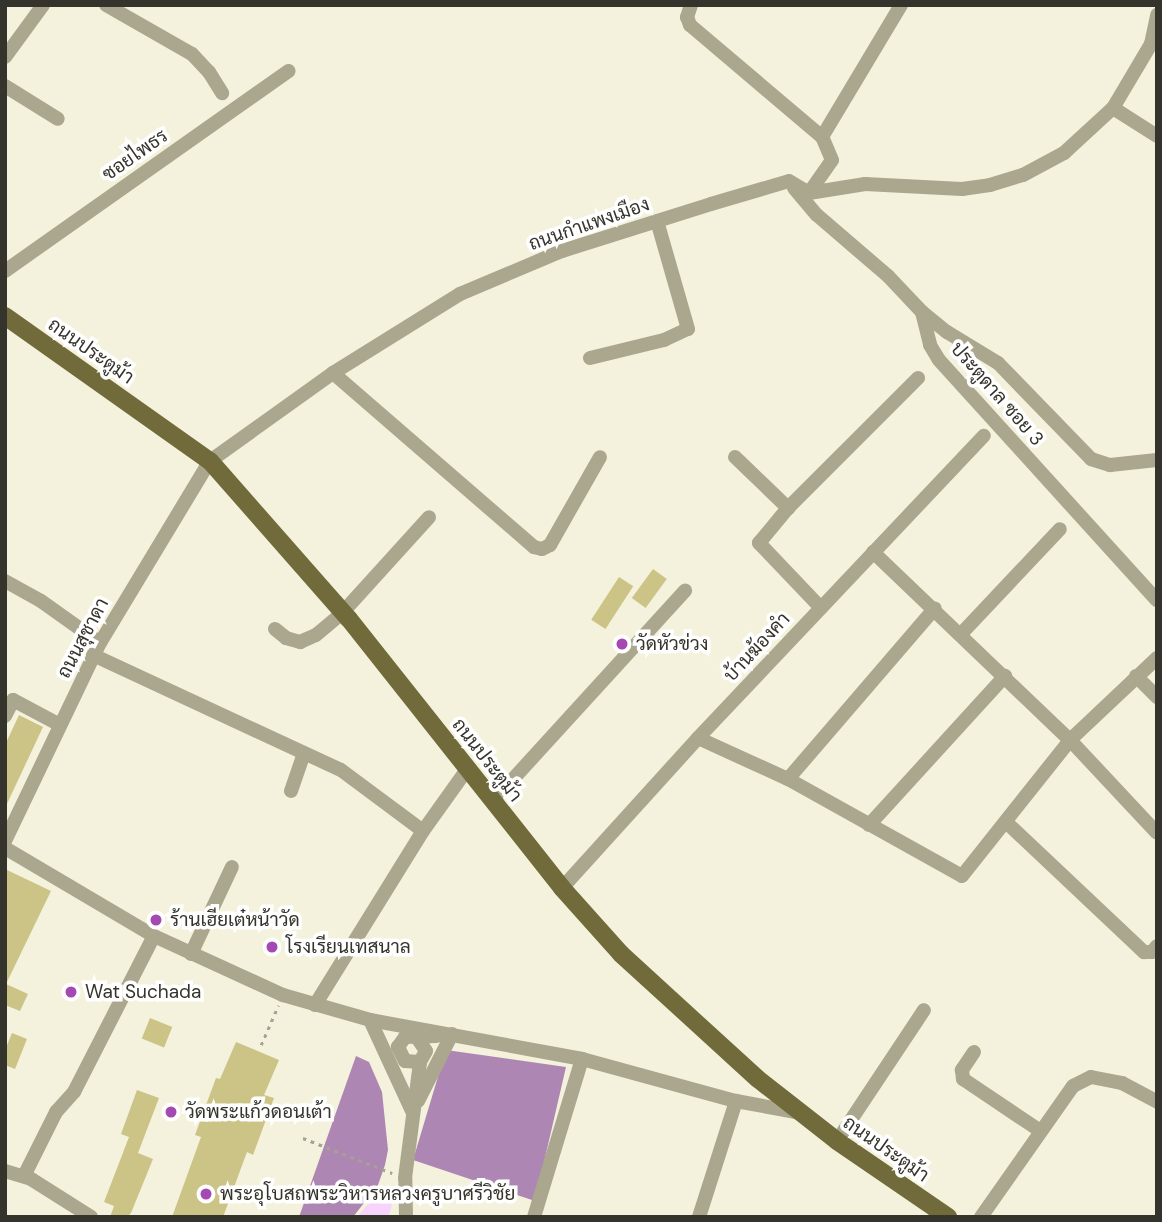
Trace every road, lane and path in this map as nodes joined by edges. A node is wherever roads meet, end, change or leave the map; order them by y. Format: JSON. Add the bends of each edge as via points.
{"nodes":[{"id":1,"x":43,"y":5,"type":"edge"},
{"id":2,"x":106,"y":5,"type":"edge"},
{"id":3,"x":901,"y":5,"type":"edge"},
{"id":4,"x":690,"y":6,"type":"edge"},
{"id":5,"x":1157,"y":15,"type":"edge"},
{"id":6,"x":5,"y":57,"type":"edge"},
{"id":7,"x":288,"y":71,"type":"dead end"},
{"id":8,"x":5,"y":86,"type":"edge"},
{"id":9,"x":222,"y":93,"type":"dead end"},
{"id":10,"x":1113,"y":108,"type":"junction"},
{"id":11,"x":58,"y":119,"type":"dead end"},
{"id":12,"x":1157,"y":136,"type":"edge"},
{"id":13,"x":822,"y":137,"type":"junction"},
{"id":14,"x":789,"y":181,"type":"junction"},
{"id":15,"x":809,"y":193,"type":"junction"},
{"id":16,"x":657,"y":221,"type":"junction"},
{"id":17,"x":5,"y":271,"type":"edge"},
{"id":18,"x":922,"y":312,"type":"junction"},
{"id":19,"x":5,"y":316,"type":"edge"},
{"id":20,"x":590,"y":358,"type":"dead end"},
{"id":21,"x":333,"y":373,"type":"junction"},
{"id":22,"x":918,"y":378,"type":"dead end"},
{"id":23,"x":984,"y":436,"type":"dead end"},
{"id":24,"x":600,"y":457,"type":"dead end"},
{"id":25,"x":735,"y":457,"type":"dead end"},
{"id":26,"x":1157,"y":460,"type":"edge"},
{"id":27,"x":210,"y":461,"type":"junction"},
{"id":28,"x":788,"y":508,"type":"junction"},
{"id":29,"x":429,"y":517,"type":"dead end"},
{"id":30,"x":1060,"y":528,"type":"dead end"},
{"id":31,"x":873,"y":552,"type":"junction"},
{"id":32,"x":5,"y":582,"type":"edge"},
{"id":33,"x":685,"y":591,"type":"dead end"},
{"id":34,"x":1157,"y":600,"type":"edge"},
{"id":35,"x":821,"y":608,"type":"junction"},
{"id":36,"x":935,"y":608,"type":"junction"},
{"id":37,"x":343,"y":611,"type":"junction"},
{"id":38,"x":275,"y":629,"type":"dead end"},
{"id":39,"x":961,"y":634,"type":"junction"},
{"id":40,"x":96,"y":649,"type":"junction"},
{"id":41,"x":1157,"y":657,"type":"edge"},
{"id":42,"x":1005,"y":676,"type":"junction"},
{"id":43,"x":1136,"y":676,"type":"junction"},
{"id":44,"x":1157,"y":697,"type":"edge"},
{"id":45,"x":5,"y":716,"type":"edge"},
{"id":46,"x":60,"y":725,"type":"junction"},
{"id":47,"x":698,"y":738,"type":"junction"},
{"id":48,"x":1070,"y":740,"type":"junction"},
{"id":49,"x":304,"y":754,"type":"junction"},
{"id":50,"x":468,"y":768,"type":"junction"},
{"id":51,"x":788,"y":779,"type":"junction"},
{"id":52,"x":291,"y":791,"type":"dead end"},
{"id":53,"x":493,"y":801,"type":"junction"},
{"id":54,"x":1006,"y":822,"type":"junction"},
{"id":55,"x":869,"y":825,"type":"junction"},
{"id":56,"x":422,"y":831,"type":"junction"},
{"id":57,"x":1157,"y":833,"type":"edge"},
{"id":58,"x":5,"y":841,"type":"edge"},
{"id":59,"x":5,"y":848,"type":"edge"},
{"id":60,"x":232,"y":867,"type":"dead end"},
{"id":61,"x":562,"y":888,"type":"junction"},
{"id":62,"x":154,"y":936,"type":"junction"},
{"id":63,"x":1157,"y":946,"type":"edge"},
{"id":64,"x":191,"y":954,"type":"junction"},
{"id":65,"x":315,"y":1005,"type":"junction"},
{"id":66,"x":923,"y":1010,"type":"dead end"},
{"id":67,"x":275,"y":1014,"type":"dead end"},
{"id":68,"x":370,"y":1020,"type":"junction"},
{"id":69,"x":453,"y":1034,"type":"junction"},
{"id":70,"x":261,"y":1045,"type":"dead end"},
{"id":71,"x":412,"y":1049,"type":"junction"},
{"id":72,"x":974,"y":1052,"type":"dead end"},
{"id":73,"x":582,"y":1059,"type":"junction"},
{"id":74,"x":736,"y":1101,"type":"junction"},
{"id":75,"x":1157,"y":1102,"type":"edge"},
{"id":76,"x":413,"y":1112,"type":"junction"},
{"id":77,"x":801,"y":1113,"type":"junction"},
{"id":78,"x":1039,"y":1130,"type":"junction"},
{"id":79,"x":303,"y":1138,"type":"dead end"},
{"id":80,"x":837,"y":1141,"type":"junction"},
{"id":81,"x":5,"y":1171,"type":"edge"},
{"id":82,"x":391,"y":1173,"type":"dead end"},
{"id":83,"x":24,"y":1176,"type":"junction"},
{"id":84,"x":410,"y":1215,"type":"edge"},
{"id":85,"x":91,"y":1217,"type":"edge"},
{"id":86,"x":534,"y":1217,"type":"edge"},
{"id":87,"x":698,"y":1217,"type":"edge"},
{"id":88,"x":948,"y":1217,"type":"edge"},
{"id":89,"x":981,"y":1217,"type":"edge"}],
"edges":[{"from":1,"to":6,"type":"street"},
{"from":2,"to":9,"type":"street","via":[[192,54]]},
{"from":3,"to":13,"type":"street"},
{"from":4,"to":13,"type":"street","via":[[690,25]]},
{"from":5,"to":10,"type":"street","via":[[1151,44]]},
{"from":7,"to":17,"type":"street","name":"ซอยไพธร"},
{"from":8,"to":11,"type":"street"},
{"from":10,"to":12,"type":"street"},
{"from":10,"to":15,"type":"street","via":[[1064,153],[990,186],[865,184]]},
{"from":13,"to":15,"type":"street","via":[[832,160]]},
{"from":14,"to":15,"type":"street"},
{"from":14,"to":16,"type":"street","name":"ถนนกำแพงเมือง"},
{"from":14,"to":18,"type":"street","name":"ประตูดาล ซอย 3","via":[[817,215]]},
{"from":16,"to":20,"type":"street","via":[[688,329],[664,340]]},
{"from":16,"to":21,"type":"street","name":"ถนนกำแพงเมือง","via":[[562,251],[460,294]]},
{"from":18,"to":26,"type":"street","via":[[1008,371],[1091,459],[1118,465]]},
{"from":18,"to":34,"type":"street","name":"ประตูดาล ซอย 3","via":[[939,360]]},
{"from":19,"to":27,"type":"main road","name":"ถนนประตูม้า"},
{"from":21,"to":24,"type":"street","via":[[534,547],[550,545]]},
{"from":21,"to":27,"type":"street","name":"ถนนกำแพงเมือง"},
{"from":22,"to":28,"type":"street"},
{"from":23,"to":31,"type":"street","name":"บ้านฆ้องคำ"},
{"from":25,"to":28,"type":"street"},
{"from":27,"to":37,"type":"main road","name":"ถนนประตูม้า"},
{"from":27,"to":40,"type":"street","name":"ถนนสุชาดา"},
{"from":28,"to":35,"type":"street","via":[[760,546]]},
{"from":29,"to":37,"type":"street"},
{"from":30,"to":39,"type":"street"},
{"from":31,"to":35,"type":"street","name":"บ้านฆ้องคำ"},
{"from":31,"to":36,"type":"street"},
{"from":32,"to":40,"type":"street","via":[[41,601]]},
{"from":33,"to":53,"type":"street"},
{"from":35,"to":47,"type":"street","name":"บ้านฆ้องคำ"},
{"from":36,"to":39,"type":"street"},
{"from":36,"to":51,"type":"street"},
{"from":37,"to":38,"type":"street","via":[[304,642],[286,638]]},
{"from":37,"to":50,"type":"main road","name":"ถนนประตูม้า"},
{"from":39,"to":42,"type":"street"},
{"from":40,"to":46,"type":"street","name":"ถนนสุชาดา"},
{"from":40,"to":49,"type":"street"},
{"from":41,"to":43,"type":"street"},
{"from":42,"to":48,"type":"street"},
{"from":42,"to":55,"type":"street"},
{"from":43,"to":44,"type":"street"},
{"from":43,"to":48,"type":"street"},
{"from":45,"to":46,"type":"street","via":[[13,700]]},
{"from":46,"to":58,"type":"street","name":"ถนนสุชาดา"},
{"from":47,"to":51,"type":"street"},
{"from":47,"to":61,"type":"street","name":"บ้านฆ้องคำ"},
{"from":48,"to":54,"type":"street"},
{"from":48,"to":57,"type":"street"},
{"from":49,"to":52,"type":"street"},
{"from":49,"to":56,"type":"street","via":[[341,770]]},
{"from":50,"to":53,"type":"main road","name":"ถนนประตูม้า"},
{"from":50,"to":56,"type":"street"},
{"from":51,"to":55,"type":"street"},
{"from":53,"to":61,"type":"main road","name":"ถนนประตูม้า"},
{"from":54,"to":55,"type":"street","via":[[962,876]]},
{"from":54,"to":63,"type":"street","via":[[1144,952]]},
{"from":56,"to":65,"type":"street"},
{"from":59,"to":62,"type":"street"},
{"from":60,"to":64,"type":"street"},
{"from":61,"to":77,"type":"main road","name":"ถนนประตูม้า","via":[[621,954],[749,1072]]},
{"from":62,"to":64,"type":"street"},
{"from":62,"to":83,"type":"street","via":[[74,1092],[56,1112]]},
{"from":64,"to":65,"type":"street"},
{"from":65,"to":68,"type":"street"},
{"from":66,"to":80,"type":"street"},
{"from":67,"to":70,"type":"path"},
{"from":68,"to":69,"type":"street"},
{"from":68,"to":71,"type":"street"},
{"from":68,"to":76,"type":"street"},
{"from":69,"to":71,"type":"street"},
{"from":69,"to":73,"type":"street"},
{"from":69,"to":76,"type":"street"},
{"from":71,"to":76,"type":"street"},
{"from":72,"to":78,"type":"street","via":[[962,1070],[963,1079]]},
{"from":73,"to":74,"type":"street"},
{"from":73,"to":86,"type":"street"},
{"from":74,"to":77,"type":"street"},
{"from":74,"to":87,"type":"street"},
{"from":75,"to":78,"type":"street","via":[[1122,1083],[1091,1077],[1073,1086]]},
{"from":76,"to":84,"type":"street","via":[[405,1178]]},
{"from":77,"to":80,"type":"main road","name":"ถนนประตูม้า"},
{"from":78,"to":89,"type":"street"},
{"from":79,"to":82,"type":"path"},
{"from":80,"to":88,"type":"main road","name":"ถนนประตูม้า"},
{"from":81,"to":83,"type":"street"},
{"from":83,"to":85,"type":"street"}]}
